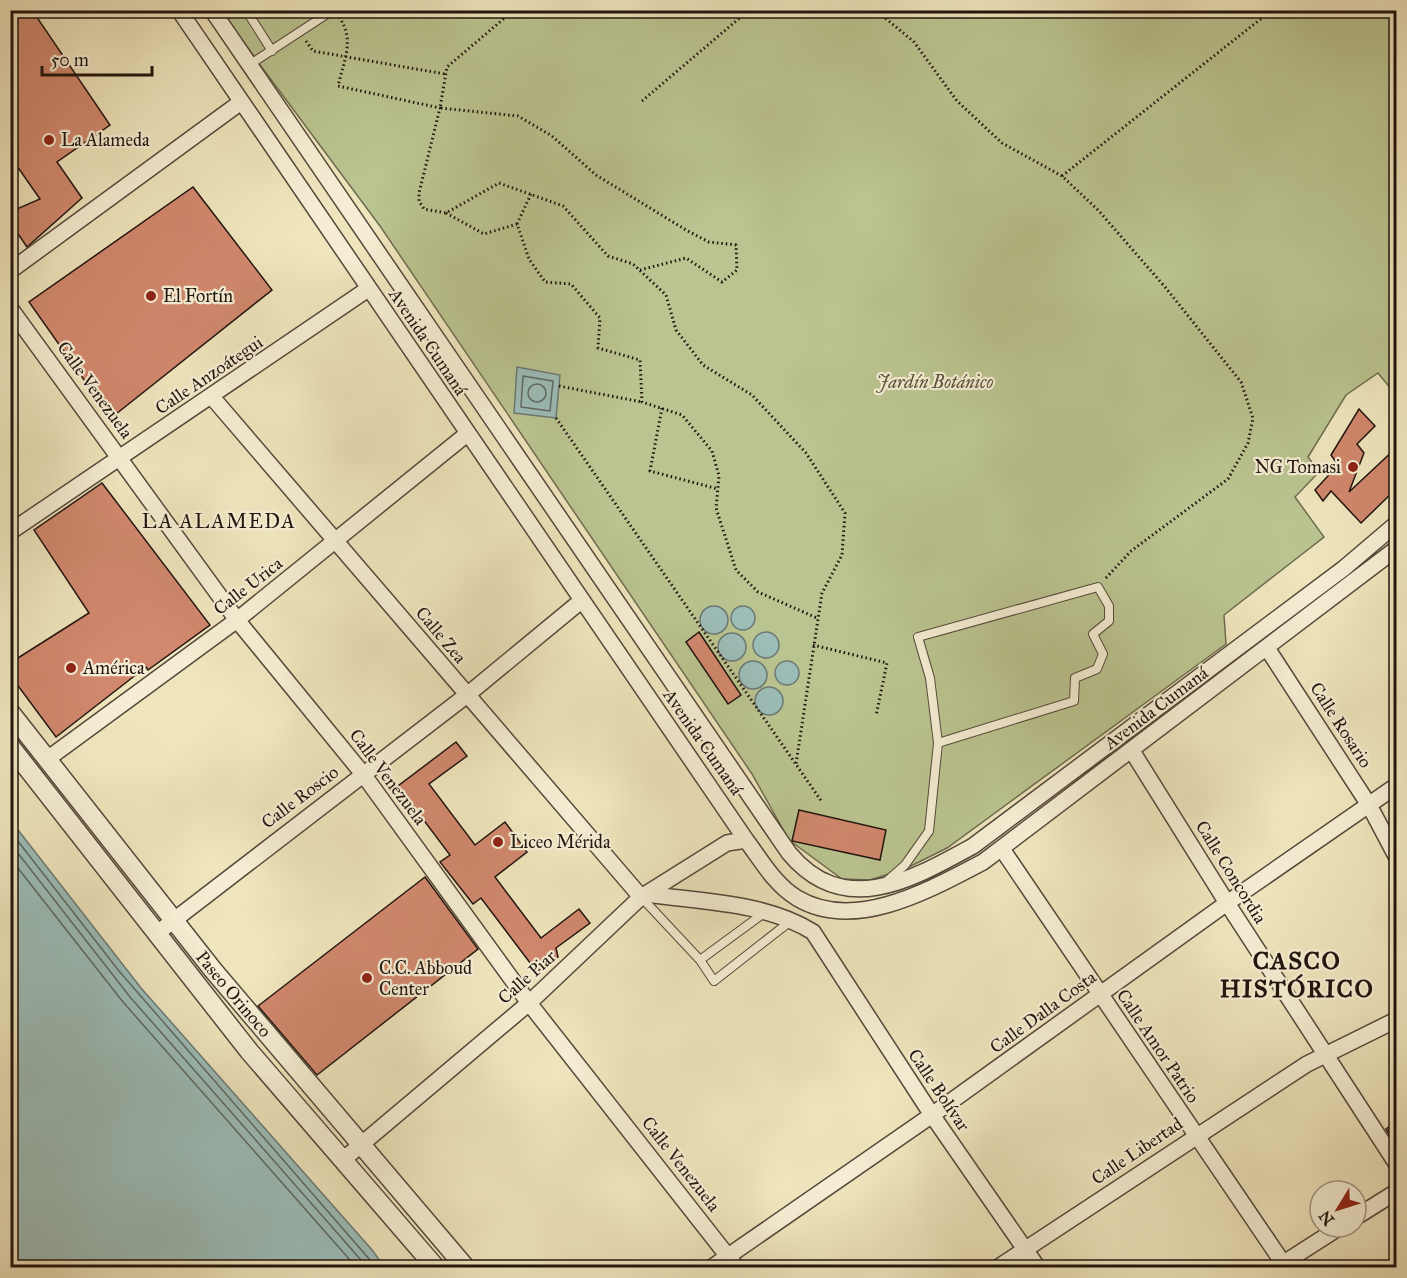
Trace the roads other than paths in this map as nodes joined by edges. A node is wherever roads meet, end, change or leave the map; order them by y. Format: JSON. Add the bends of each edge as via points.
{"nodes":[{"id":1,"x":179,"y":10,"type":"edge"},
{"id":2,"x":212,"y":10,"type":"edge"},
{"id":3,"x":246,"y":10,"type":"edge"},
{"id":4,"x":334,"y":10,"type":"edge"},
{"id":5,"x":272,"y":51,"type":"junction"},
{"id":6,"x":249,"y":65,"type":"junction"},
{"id":7,"x":241,"y":102,"type":"junction"},
{"id":8,"x":10,"y":272,"type":"edge"},
{"id":9,"x":368,"y":289,"type":"junction"},
{"id":10,"x":10,"y":308,"type":"edge"},
{"id":11,"x":212,"y":397,"type":"junction"},
{"id":12,"x":467,"y":434,"type":"junction"},
{"id":13,"x":120,"y":457,"type":"junction"},
{"id":14,"x":1396,"y":524,"type":"edge"},
{"id":15,"x":10,"y":532,"type":"edge"},
{"id":16,"x":336,"y":542,"type":"junction"},
{"id":17,"x":1396,"y":549,"type":"edge"},
{"id":18,"x":1390,"y":560,"type":"edge"},
{"id":19,"x":581,"y":601,"type":"junction"},
{"id":20,"x":237,"y":620,"type":"junction"},
{"id":21,"x":1268,"y":648,"type":"junction"},
{"id":22,"x":466,"y":695,"type":"junction"},
{"id":23,"x":10,"y":712,"type":"edge"},
{"id":24,"x":938,"y":743,"type":"junction"},
{"id":25,"x":10,"y":746,"type":"edge"},
{"id":26,"x":1132,"y":751,"type":"junction"},
{"id":27,"x":46,"y":760,"type":"junction"},
{"id":28,"x":363,"y":774,"type":"junction"},
{"id":29,"x":1396,"y":786,"type":"edge"},
{"id":30,"x":1369,"y":805,"type":"junction"},
{"id":31,"x":746,"y":840,"type":"junction"},
{"id":32,"x":1002,"y":849,"type":"junction"},
{"id":33,"x":1396,"y":856,"type":"edge"},
{"id":34,"x":884,"y":885,"type":"junction"},
{"id":35,"x":644,"y":896,"type":"junction"},
{"id":36,"x":1227,"y":903,"type":"junction"},
{"id":37,"x":766,"y":911,"type":"junction"},
{"id":38,"x":793,"y":919,"type":"junction"},
{"id":39,"x":173,"y":921,"type":"junction"},
{"id":40,"x":156,"y":934,"type":"junction"},
{"id":41,"x":700,"y":960,"type":"junction"},
{"id":42,"x":1100,"y":994,"type":"junction"},
{"id":43,"x":529,"y":1003,"type":"junction"},
{"id":44,"x":1396,"y":1020,"type":"edge"},
{"id":45,"x":1326,"y":1053,"type":"junction"},
{"id":46,"x":932,"y":1115,"type":"junction"},
{"id":47,"x":1195,"y":1136,"type":"junction"},
{"id":48,"x":360,"y":1145,"type":"junction"},
{"id":49,"x":344,"y":1159,"type":"junction"},
{"id":50,"x":1396,"y":1163,"type":"edge"},
{"id":51,"x":1396,"y":1192,"type":"edge"},
{"id":52,"x":1368,"y":1210,"type":"edge"},
{"id":53,"x":1321,"y":1239,"type":"edge"},
{"id":54,"x":1025,"y":1249,"type":"junction"},
{"id":55,"x":732,"y":1261,"type":"edge"},
{"id":56,"x":1279,"y":1265,"type":"edge"},
{"id":57,"x":435,"y":1268,"type":"edge"},
{"id":58,"x":466,"y":1268,"type":"edge"},
{"id":59,"x":711,"y":1268,"type":"edge"},
{"id":60,"x":998,"y":1268,"type":"edge"},
{"id":61,"x":1038,"y":1268,"type":"edge"}],
"edges":[{"from":1,"to":7,"type":"street","name":"Avenida Cumaná"},
{"from":2,"to":6,"type":"street","name":"Avenida Cumaná"},
{"from":3,"to":5,"type":"lane"},
{"from":4,"to":5,"type":"lane"},
{"from":5,"to":6,"type":"lane"},
{"from":6,"to":34,"type":"street","name":"Avenida Cumaná","via":[[789,853],[809,875],[832,886],[857,891]]},
{"from":7,"to":8,"type":"street"},
{"from":7,"to":9,"type":"street","name":"Avenida Cumaná"},
{"from":9,"to":11,"type":"street","name":"Calle Anzoátegui"},
{"from":9,"to":12,"type":"street","name":"Avenida Cumaná"},
{"from":10,"to":13,"type":"street","name":"Calle Venezuela"},
{"from":11,"to":13,"type":"street","name":"Calle Anzoátegui"},
{"from":11,"to":16,"type":"street","name":"Calle Zea"},
{"from":12,"to":16,"type":"street","name":"Calle Urica"},
{"from":12,"to":19,"type":"street","name":"Avenida Cumaná"},
{"from":13,"to":15,"type":"street","name":"Calle Anzoátegui"},
{"from":13,"to":20,"type":"street","name":"Calle Venezuela"},
{"from":14,"to":34,"type":"street","name":"Avenida Cumaná","via":[[1343,569],[992,834],[933,867]]},
{"from":16,"to":20,"type":"street","name":"Calle Urica"},
{"from":16,"to":22,"type":"street","name":"Calle Zea"},
{"from":17,"to":18,"type":"street","name":"Avenida Cumaná"},
{"from":18,"to":21,"type":"street","name":"Avenida Cumaná"},
{"from":19,"to":22,"type":"street","name":"Calle Roscio"},
{"from":19,"to":31,"type":"street","name":"Avenida Cumaná"},
{"from":20,"to":27,"type":"street","name":"Calle Urica"},
{"from":20,"to":28,"type":"street","name":"Calle Venezuela"},
{"from":21,"to":26,"type":"street","name":"Avenida Cumaná"},
{"from":21,"to":30,"type":"street","name":"Calle Rosario"},
{"from":22,"to":28,"type":"street","name":"Calle Roscio"},
{"from":22,"to":35,"type":"street","name":"Calle Zea"},
{"from":23,"to":27,"type":"street","name":"Paseo Orinoco"},
{"from":24,"to":24,"type":"lane","via":[[1074,700],[1075,678],[1097,669],[1102,654],[1093,634],[1109,621],[1109,606],[1098,586],[918,637],[930,678]]},
{"from":24,"to":34,"type":"lane","via":[[929,831]]},
{"from":25,"to":40,"type":"street","name":"Paseo Orinoco"},
{"from":26,"to":32,"type":"street","name":"Avenida Cumaná"},
{"from":26,"to":36,"type":"street","name":"Calle Concordia"},
{"from":27,"to":39,"type":"street","name":"Paseo Orinoco"},
{"from":28,"to":39,"type":"street","name":"Calle Roscio"},
{"from":28,"to":43,"type":"street","name":"Calle Venezuela"},
{"from":29,"to":30,"type":"street","name":"Calle Dalla Costa"},
{"from":30,"to":33,"type":"street","name":"Calle Rosario"},
{"from":30,"to":36,"type":"street","name":"Calle Dalla Costa"},
{"from":31,"to":32,"type":"street","name":"Avenida Cumaná","via":[[788,891],[811,905],[839,911],[872,908],[920,891],[974,867]]},
{"from":31,"to":35,"type":"street","name":"Calle Piar","via":[[728,843]]},
{"from":32,"to":42,"type":"street","name":"Calle Amor Patrio"},
{"from":35,"to":37,"type":"street"},
{"from":35,"to":41,"type":"lane"},
{"from":35,"to":43,"type":"street","name":"Calle Piar"},
{"from":36,"to":42,"type":"street","name":"Calle Dalla Costa"},
{"from":36,"to":45,"type":"street","name":"Calle Concordia"},
{"from":37,"to":38,"type":"street"},
{"from":37,"to":41,"type":"lane"},
{"from":38,"to":41,"type":"lane","via":[[714,981]]},
{"from":38,"to":46,"type":"street","name":"Calle Bolívar","via":[[813,932]]},
{"from":39,"to":40,"type":"street","name":"Calle Roscio"},
{"from":39,"to":48,"type":"street","name":"Paseo Orinoco"},
{"from":40,"to":49,"type":"street","name":"Paseo Orinoco"},
{"from":42,"to":46,"type":"street","name":"Calle Dalla Costa"},
{"from":42,"to":47,"type":"street","name":"Calle Amor Patrio"},
{"from":43,"to":48,"type":"street","name":"Calle Piar"},
{"from":43,"to":55,"type":"street","name":"Calle Venezuela"},
{"from":44,"to":45,"type":"street","name":"Calle Libertad"},
{"from":45,"to":47,"type":"street","name":"Calle Libertad"},
{"from":45,"to":50,"type":"street","name":"Calle Concordia"},
{"from":46,"to":54,"type":"street","name":"Calle Bolívar"},
{"from":46,"to":55,"type":"street","name":"Calle Dalla Costa"},
{"from":47,"to":54,"type":"street","name":"Calle Libertad"},
{"from":47,"to":56,"type":"street","name":"Calle Amor Patrio"},
{"from":48,"to":49,"type":"street","name":"Calle Piar"},
{"from":48,"to":58,"type":"street","name":"Paseo Orinoco"},
{"from":49,"to":57,"type":"street","name":"Paseo Orinoco"},
{"from":51,"to":52,"type":"street"},
{"from":53,"to":56,"type":"street"},
{"from":54,"to":60,"type":"street","name":"Calle Libertad"},
{"from":54,"to":61,"type":"street","name":"Calle Bolívar"},
{"from":55,"to":59,"type":"street","name":"Calle Dalla Costa"}]}
